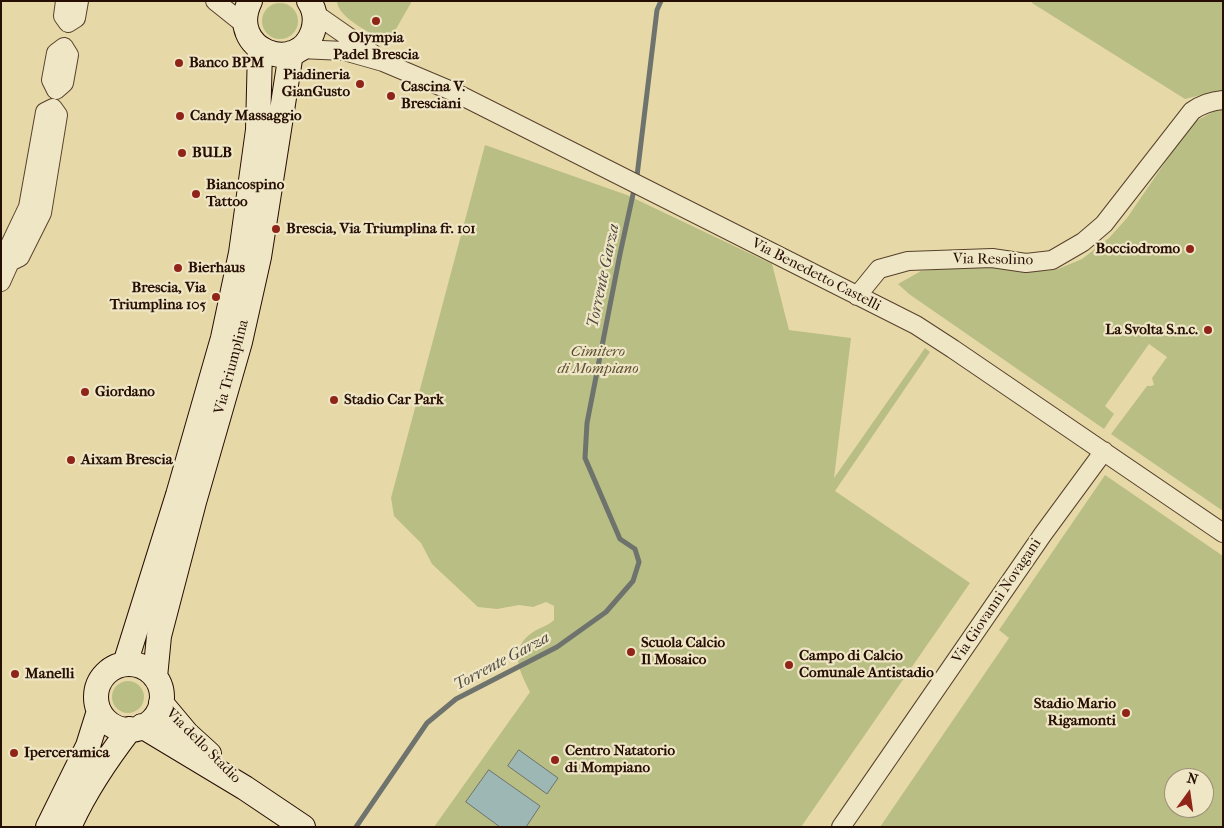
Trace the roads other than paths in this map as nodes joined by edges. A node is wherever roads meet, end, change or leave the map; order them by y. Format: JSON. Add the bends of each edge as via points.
{"nodes":[{"id":1,"x":65,"y":1,"type":"edge"},
{"id":2,"x":79,"y":1,"type":"edge"},
{"id":3,"x":215,"y":1,"type":"edge"},
{"id":4,"x":250,"y":1,"type":"edge"},
{"id":5,"x":312,"y":7,"type":"edge"},
{"id":6,"x":68,"y":23,"type":"junction"},
{"id":7,"x":245,"y":25,"type":"junction"},
{"id":8,"x":260,"y":48,"type":"junction"},
{"id":9,"x":295,"y":51,"type":"junction"},
{"id":10,"x":383,"y":62,"type":"junction"},
{"id":11,"x":1223,"y":100,"type":"edge"},
{"id":12,"x":1,"y":282,"type":"edge"},
{"id":13,"x":857,"y":296,"type":"junction"},
{"id":14,"x":1104,"y":451,"type":"junction"},
{"id":15,"x":1223,"y":533,"type":"edge"},
{"id":16,"x":124,"y":664,"type":"junction"},
{"id":17,"x":155,"y":677,"type":"junction"},
{"id":18,"x":161,"y":703,"type":"junction"},
{"id":19,"x":99,"y":711,"type":"junction"},
{"id":20,"x":136,"y":728,"type":"junction"},
{"id":21,"x":245,"y":788,"type":"junction"},
{"id":22,"x":48,"y":827,"type":"edge"},
{"id":23,"x":69,"y":827,"type":"edge"},
{"id":24,"x":302,"y":827,"type":"edge"},
{"id":25,"x":841,"y":827,"type":"edge"}],
"edges":[{"from":1,"to":6,"type":"street","via":[[63,16]]},
{"from":2,"to":6,"type":"street","via":[[76,18]]},
{"from":3,"to":7,"type":"street"},
{"from":4,"to":7,"type":"main road"},
{"from":5,"to":9,"type":"main road","name":"Via Triumplina","via":[[315,23],[312,33],[307,42]]},
{"from":5,"to":10,"type":"street","name":"Via Benedetto Castelli"},
{"from":6,"to":12,"type":"street","via":[[64,47],[56,53],[51,80],[56,90],[53,108],[45,112],[28,207],[7,251],[10,262]]},
{"from":7,"to":8,"type":"main road","via":[[250,38]]},
{"from":8,"to":9,"type":"main road","via":[[275,54]]},
{"from":8,"to":16,"type":"main road","name":"Via Triumplina","via":[[258,130],[242,253],[202,412]]},
{"from":9,"to":10,"type":"street","name":"Via Benedetto Castelli","via":[[344,51]]},
{"from":9,"to":17,"type":"main road","name":"Via Triumplina","via":[[259,257],[240,342],[159,636]]},
{"from":10,"to":13,"type":"street","name":"Via Benedetto Castelli","via":[[454,92]]},
{"from":11,"to":13,"type":"street","name":"Via Resolino","via":[[1192,111],[1104,224],[1083,242],[1052,260],[1026,263],[992,258],[908,261],[879,269]]},
{"from":13,"to":14,"type":"street","name":"Via Benedetto Castelli","via":[[916,325]]},
{"from":14,"to":15,"type":"street","name":"Via Benedetto Castelli"},
{"from":14,"to":25,"type":"street","name":"Via Giovanni Novagani"},
{"from":16,"to":17,"type":"main road","via":[[141,666]]},
{"from":16,"to":19,"type":"main road","via":[[105,674],[98,684]]},
{"from":17,"to":18,"type":"main road","name":"Via Triumplina","via":[[161,689]]},
{"from":18,"to":20,"type":"main road","via":[[155,717]]},
{"from":18,"to":21,"type":"main road","name":"Via dello Stadio","via":[[187,734]]},
{"from":19,"to":20,"type":"main road","via":[[112,725]]},
{"from":19,"to":22,"type":"main road","via":[[88,746]]},
{"from":20,"to":21,"type":"main road","name":"Via dello Stadio"},
{"from":20,"to":23,"type":"main road","via":[[107,758]]},
{"from":21,"to":24,"type":"main road","name":"Via dello Stadio"}]}
